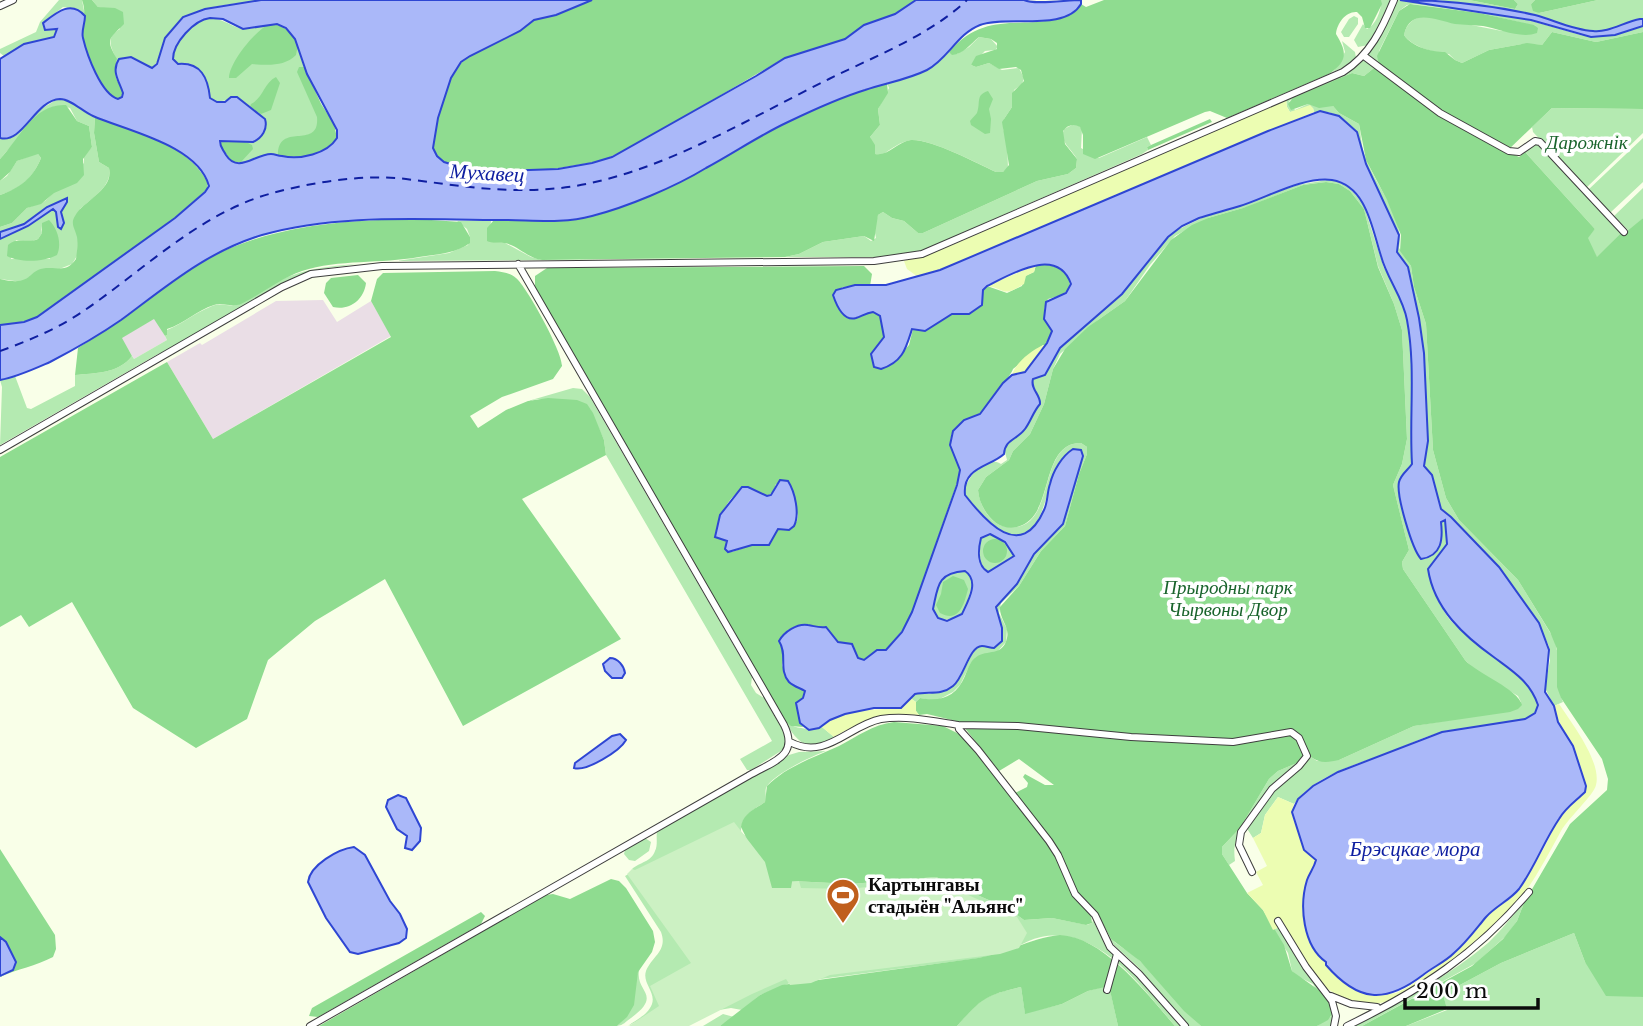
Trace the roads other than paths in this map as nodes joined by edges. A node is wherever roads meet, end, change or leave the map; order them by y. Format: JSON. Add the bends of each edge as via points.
{"nodes":[{"id":1,"x":13,"y":0,"type":"edge"},
{"id":2,"x":1394,"y":0,"type":"edge"},
{"id":3,"x":0,"y":6,"type":"edge"},
{"id":4,"x":1364,"y":56,"type":"junction"},
{"id":5,"x":1624,"y":232,"type":"dead end"},
{"id":6,"x":518,"y":264,"type":"junction"},
{"id":7,"x":0,"y":450,"type":"edge"},
{"id":8,"x":958,"y":724,"type":"junction"},
{"id":9,"x":790,"y":743,"type":"junction"},
{"id":10,"x":1252,"y":872,"type":"dead end"},
{"id":11,"x":1529,"y":892,"type":"dead end"},
{"id":12,"x":1279,"y":921,"type":"dead end"},
{"id":13,"x":1117,"y":954,"type":"junction"},
{"id":14,"x":1107,"y":990,"type":"dead end"},
{"id":15,"x":1329,"y":995,"type":"junction"},
{"id":16,"x":1384,"y":1006,"type":"junction"},
{"id":17,"x":310,"y":1026,"type":"edge"},
{"id":18,"x":1185,"y":1026,"type":"edge"},
{"id":19,"x":1334,"y":1026,"type":"edge"},
{"id":20,"x":1347,"y":1026,"type":"edge"}],
"edges":[{"from":1,"to":3,"type":"street"},
{"from":2,"to":4,"type":"street"},
{"from":4,"to":5,"type":"street","via":[[1440,113],[1509,151],[1519,152],[1540,142]]},
{"from":4,"to":6,"type":"street","via":[[1325,80],[911,257]]},
{"from":6,"to":7,"type":"street","via":[[382,266],[312,274]]},
{"from":6,"to":9,"type":"street","via":[[784,725]]},
{"from":8,"to":9,"type":"street","via":[[887,718],[826,746],[807,748]]},
{"from":8,"to":10,"type":"street","via":[[1217,741],[1291,732],[1307,756],[1272,789],[1241,832],[1239,845]]},
{"from":8,"to":13,"type":"street","via":[[1049,841],[1075,894],[1095,915]]},
{"from":9,"to":17,"type":"street","via":[[784,754],[748,776]]},
{"from":11,"to":16,"type":"street","via":[[1463,958]]},
{"from":12,"to":15,"type":"street"},
{"from":13,"to":14,"type":"street"},
{"from":13,"to":18,"type":"street"},
{"from":15,"to":16,"type":"street","via":[[1362,1006]]},
{"from":15,"to":19,"type":"street","via":[[1335,1010]]},
{"from":16,"to":20,"type":"street"}]}
